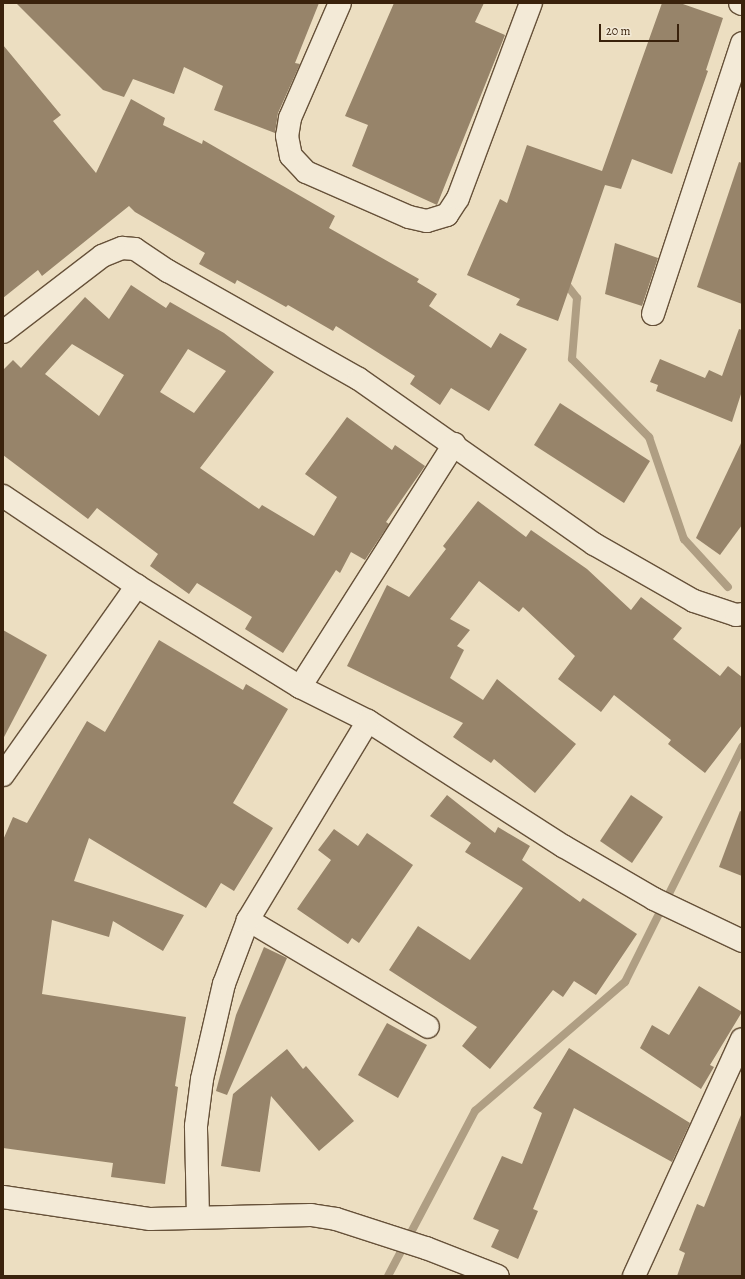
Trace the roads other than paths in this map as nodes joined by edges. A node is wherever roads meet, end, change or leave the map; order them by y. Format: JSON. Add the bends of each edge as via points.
{"nodes":[{"id":1,"x":340,"y":3,"type":"edge"},
{"id":2,"x":531,"y":3,"type":"edge"},
{"id":3,"x":742,"y":43,"type":"edge"},
{"id":4,"x":653,"y":314,"type":"dead end"},
{"id":5,"x":3,"y":332,"type":"edge"},
{"id":6,"x":454,"y":444,"type":"junction"},
{"id":7,"x":3,"y":496,"type":"edge"},
{"id":8,"x":137,"y":586,"type":"junction"},
{"id":9,"x":742,"y":614,"type":"edge"},
{"id":10,"x":300,"y":687,"type":"junction"},
{"id":11,"x":368,"y":721,"type":"junction"},
{"id":12,"x":4,"y":770,"type":"edge"},
{"id":13,"x":248,"y":920,"type":"junction"},
{"id":14,"x":742,"y":941,"type":"edge"},
{"id":15,"x":428,"y":1027,"type":"dead end"},
{"id":16,"x":742,"y":1039,"type":"edge"},
{"id":17,"x":3,"y":1197,"type":"edge"},
{"id":18,"x":198,"y":1217,"type":"junction"},
{"id":19,"x":498,"y":1276,"type":"edge"},
{"id":20,"x":634,"y":1276,"type":"edge"}],
"edges":[{"from":1,"to":2,"type":"street","via":[[290,118],[287,136],[291,156],[306,172],[409,217],[427,221],[447,215],[458,198]]},
{"from":3,"to":4,"type":"street"},
{"from":5,"to":6,"type":"street","via":[[102,256],[122,248],[135,249],[168,271],[359,379]]},
{"from":6,"to":9,"type":"street","via":[[594,544],[694,602],[736,615]]},
{"from":6,"to":10,"type":"street"},
{"from":7,"to":8,"type":"street"},
{"from":8,"to":10,"type":"street"},
{"from":8,"to":12,"type":"street"},
{"from":10,"to":11,"type":"street"},
{"from":11,"to":13,"type":"street"},
{"from":11,"to":14,"type":"street","via":[[563,846],[654,899]]},
{"from":13,"to":15,"type":"street"},
{"from":13,"to":18,"type":"street","via":[[224,984],[202,1079],[196,1126]]},
{"from":16,"to":20,"type":"street"},
{"from":17,"to":18,"type":"street","via":[[150,1219]]},
{"from":18,"to":19,"type":"street","via":[[311,1215],[336,1219],[382,1232]]}]}
